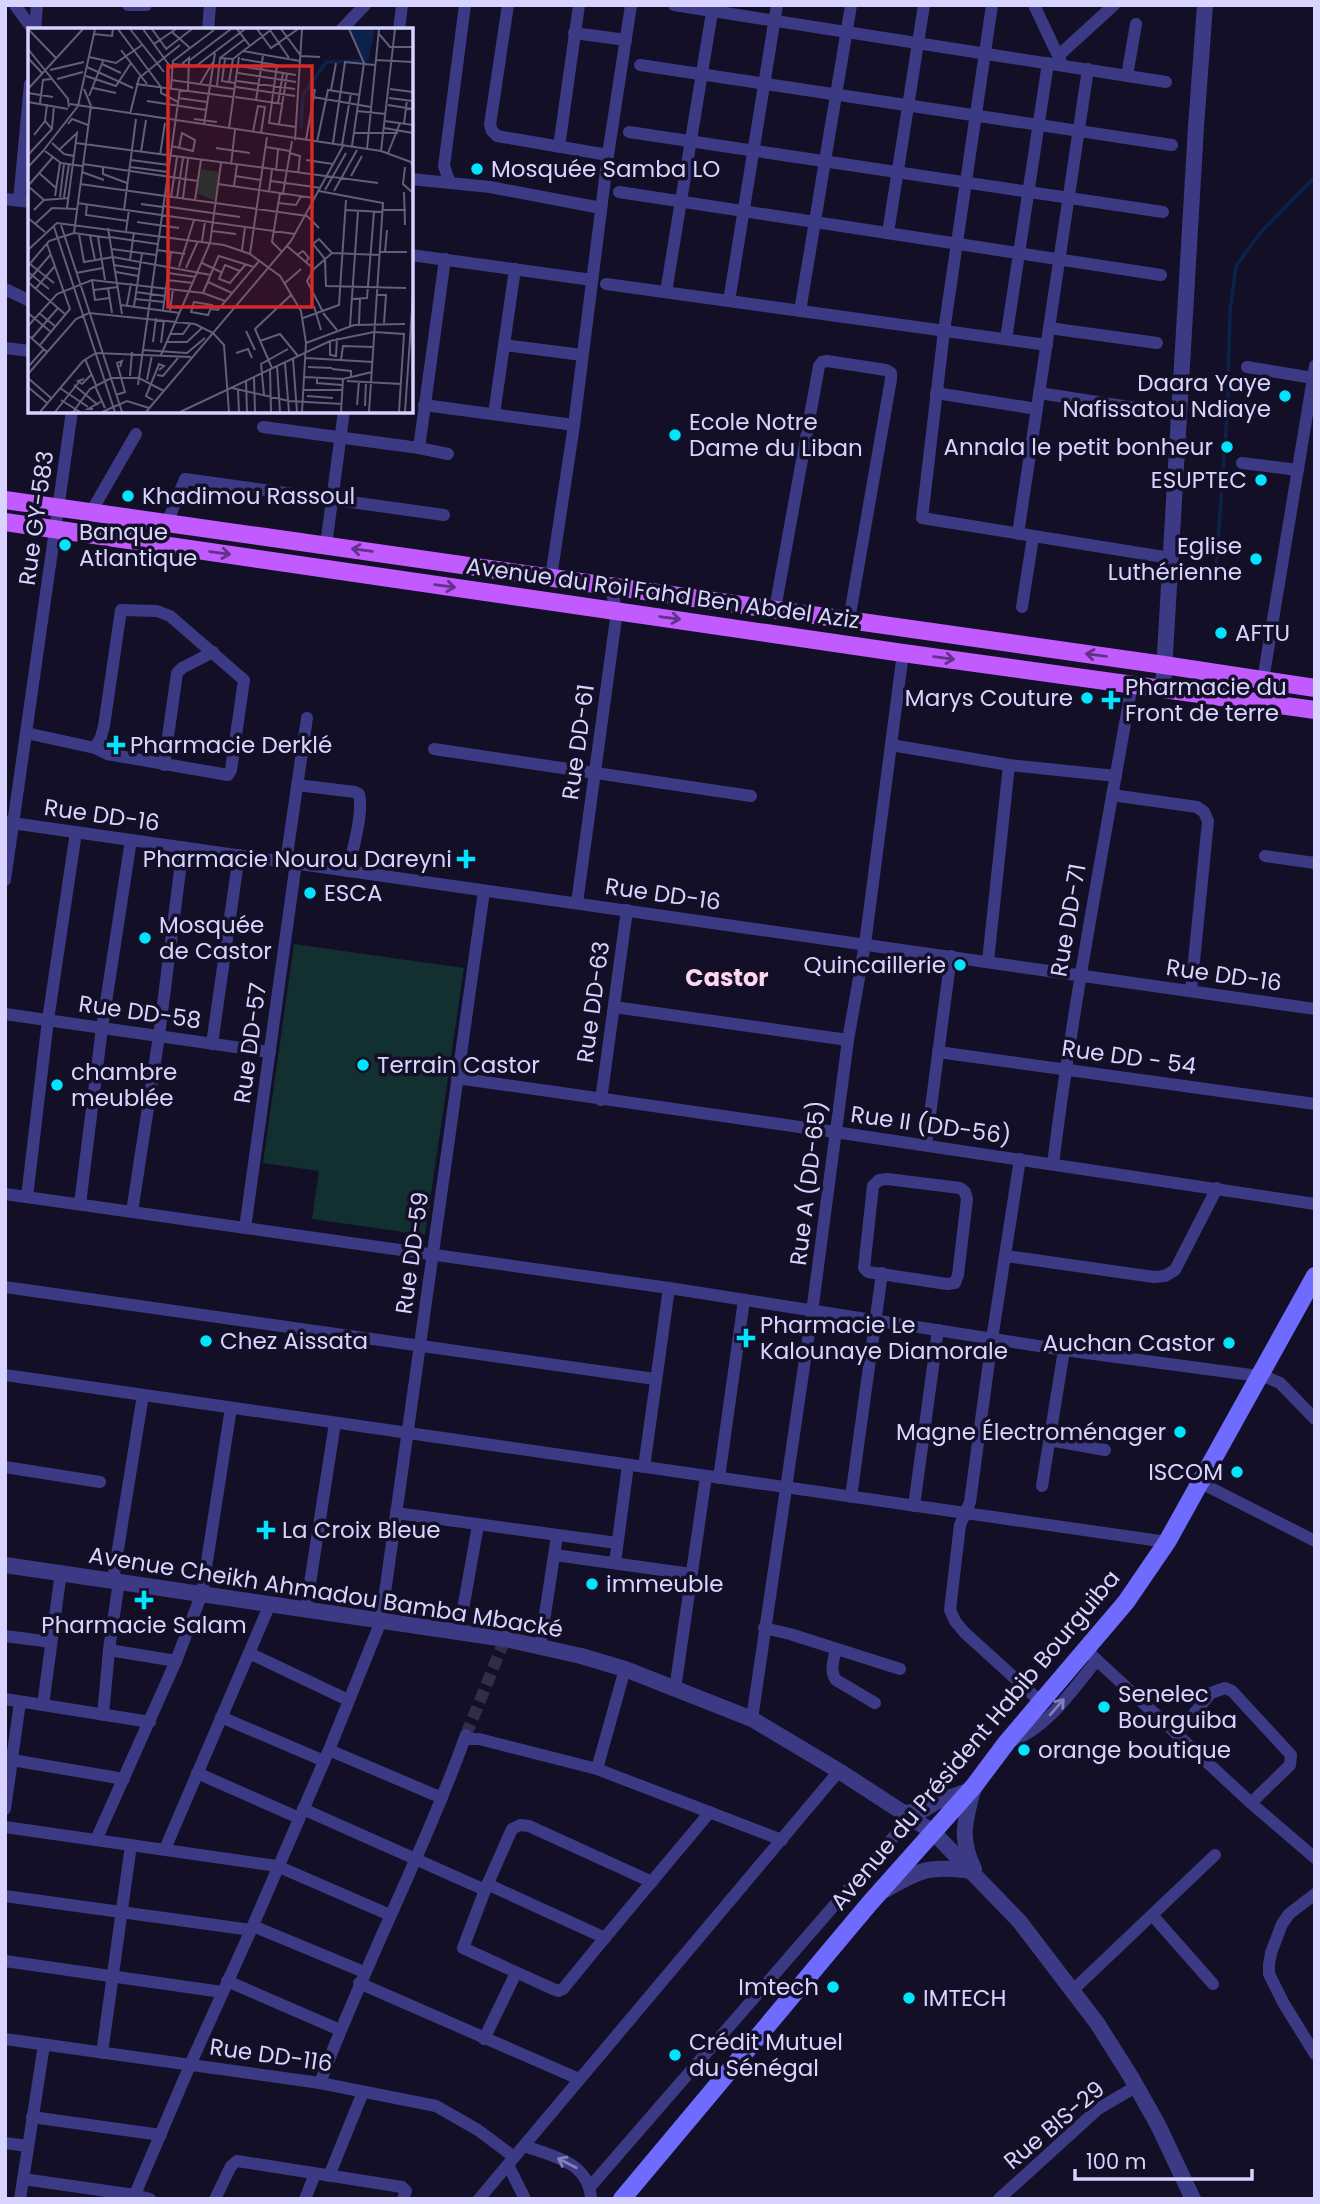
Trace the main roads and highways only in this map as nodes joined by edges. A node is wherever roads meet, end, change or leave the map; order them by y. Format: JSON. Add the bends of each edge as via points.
{"nodes":[{"id":1,"x":5,"y":500,"type":"edge"},
{"id":2,"x":5,"y":522,"type":"edge"},
{"id":3,"x":1315,"y":688,"type":"edge"},
{"id":4,"x":1315,"y":710,"type":"edge"},
{"id":5,"x":1315,"y":1276,"type":"edge"},
{"id":6,"x":622,"y":2199,"type":"edge"}],
"edges":[{"from":3,"to":1,"type":"main road","name":"Avenue du Roi Fahd Ben Abdel Aziz","one_way":true},
{"from":2,"to":4,"type":"main road","name":"Avenue du Roi Fahd Ben Abdel Aziz","one_way":true},
{"from":5,"to":6,"type":"main road","name":"Avenue du Président Habib Bourguiba","via":[[1167,1542],[1092,1655],[1007,1742],[973,1788]]}]}
